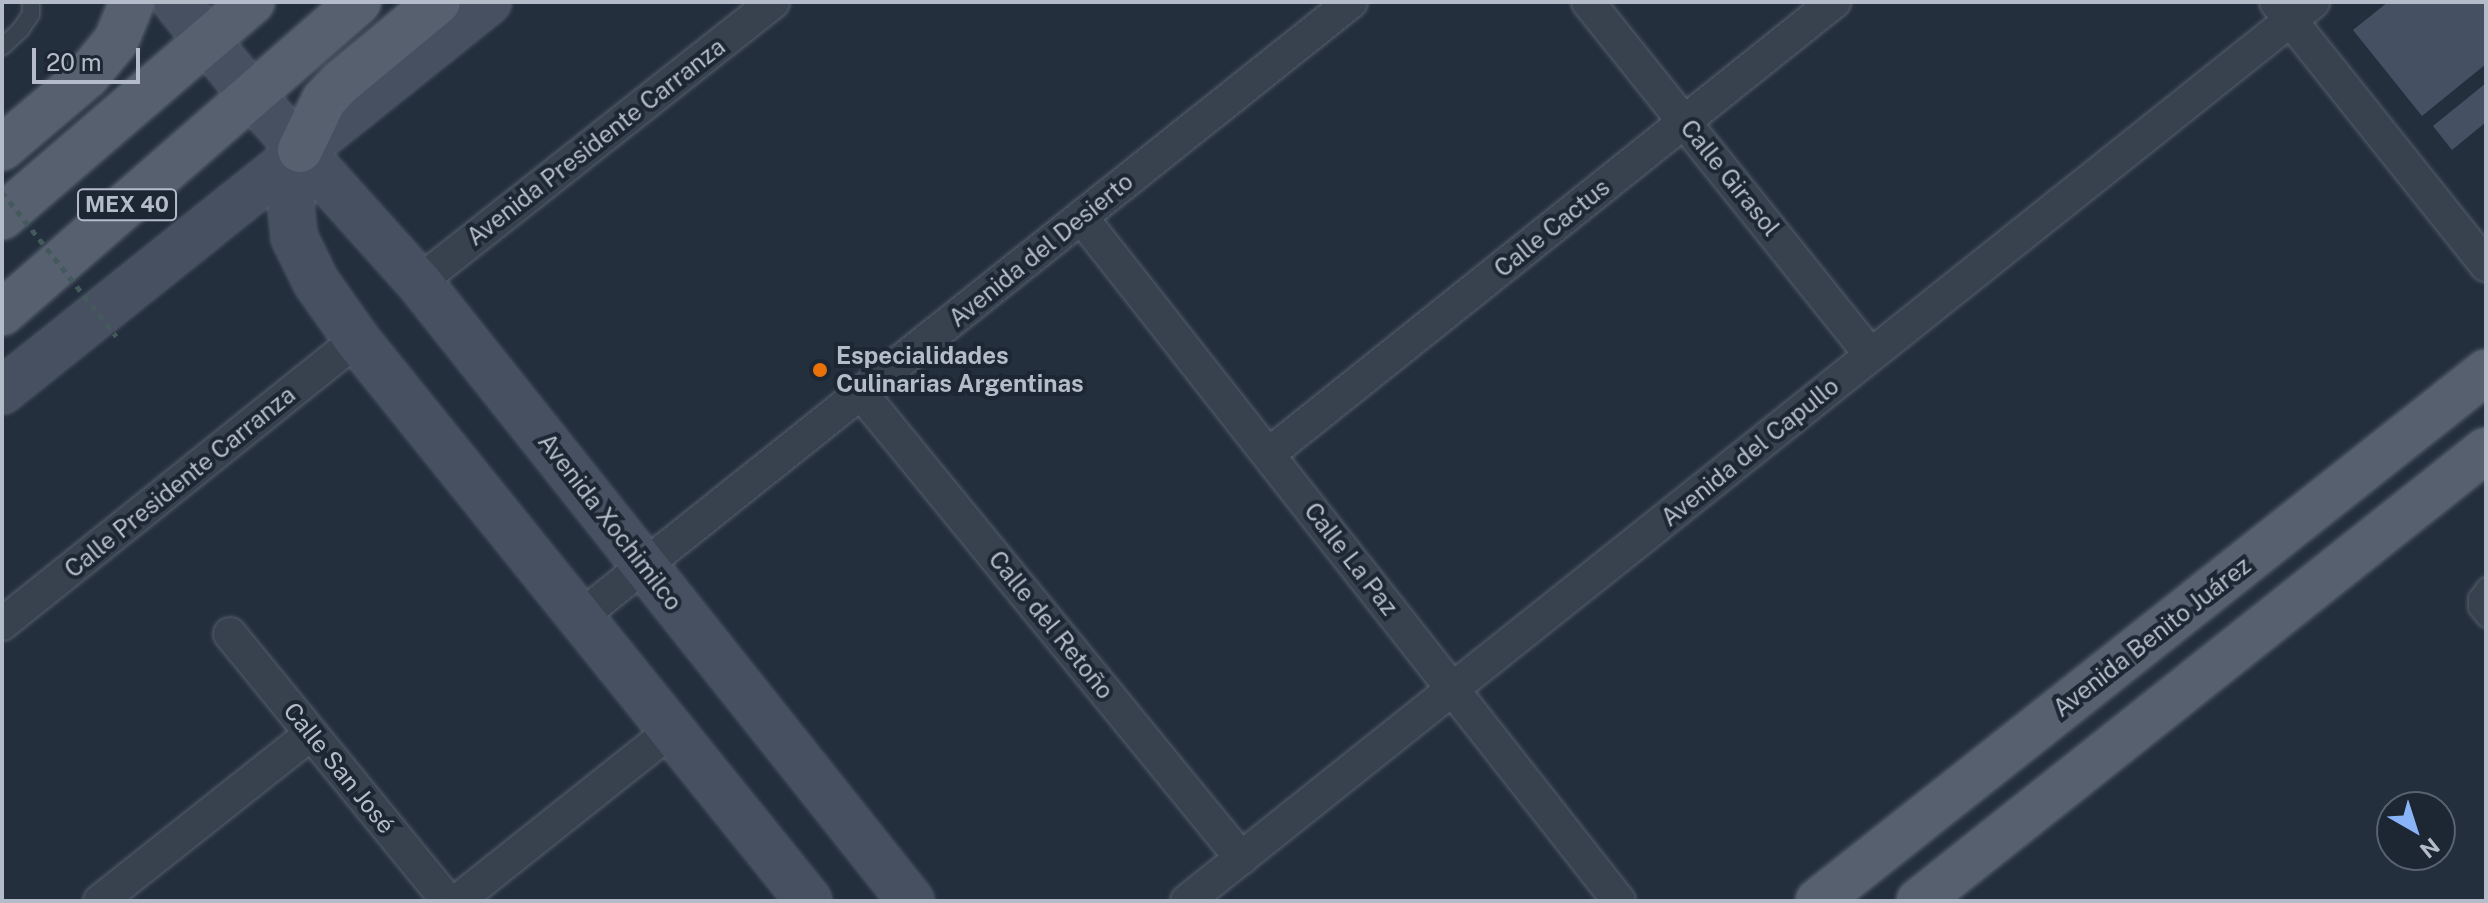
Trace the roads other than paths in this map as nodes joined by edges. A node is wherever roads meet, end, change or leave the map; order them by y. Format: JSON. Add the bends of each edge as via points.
{"nodes":[{"id":1,"x":31,"y":2,"type":"edge"},
{"id":2,"x":132,"y":2,"type":"edge"},
{"id":3,"x":176,"y":2,"type":"edge"},
{"id":4,"x":252,"y":2,"type":"edge"},
{"id":5,"x":359,"y":2,"type":"edge"},
{"id":6,"x":438,"y":2,"type":"edge"},
{"id":7,"x":488,"y":2,"type":"edge"},
{"id":8,"x":773,"y":2,"type":"edge"},
{"id":9,"x":1351,"y":2,"type":"edge"},
{"id":10,"x":1588,"y":2,"type":"edge"},
{"id":11,"x":1834,"y":2,"type":"edge"},
{"id":12,"x":2293,"y":8,"type":"edge"},
{"id":13,"x":205,"y":39,"type":"junction"},
{"id":14,"x":2,"y":47,"type":"edge"},
{"id":15,"x":252,"y":96,"type":"junction"},
{"id":16,"x":1684,"y":122,"type":"junction"},
{"id":17,"x":2,"y":148,"type":"edge"},
{"id":18,"x":300,"y":150,"type":"junction"},
{"id":19,"x":2,"y":217,"type":"edge"},
{"id":20,"x":1081,"y":217,"type":"junction"},
{"id":21,"x":2486,"y":265,"type":"edge"},
{"id":22,"x":419,"y":282,"type":"junction"},
{"id":23,"x":2,"y":313,"type":"edge"},
{"id":24,"x":357,"y":340,"type":"junction"},
{"id":25,"x":1871,"y":355,"type":"junction"},
{"id":26,"x":2486,"y":372,"type":"edge"},
{"id":27,"x":2,"y":391,"type":"edge"},
{"id":28,"x":861,"y":393,"type":"junction"},
{"id":29,"x":2486,"y":450,"type":"edge"},
{"id":30,"x":1269,"y":454,"type":"junction"},
{"id":31,"x":2263,"y":550,"type":"junction"},
{"id":32,"x":645,"y":566,"type":"junction"},
{"id":33,"x":2486,"y":586,"type":"edge"},
{"id":34,"x":2301,"y":598,"type":"junction"},
{"id":35,"x":580,"y":617,"type":"junction"},
{"id":36,"x":2486,"y":619,"type":"edge"},
{"id":37,"x":2,"y":624,"type":"edge"},
{"id":38,"x":230,"y":634,"type":"dead end"},
{"id":39,"x":1452,"y":689,"type":"junction"},
{"id":40,"x":672,"y":730,"type":"junction"},
{"id":41,"x":311,"y":734,"type":"junction"},
{"id":42,"x":1241,"y":858,"type":"junction"},
{"id":43,"x":100,"y":901,"type":"edge"},
{"id":44,"x":448,"y":901,"type":"edge"},
{"id":45,"x":457,"y":901,"type":"edge"},
{"id":46,"x":809,"y":901,"type":"edge"},
{"id":47,"x":911,"y":901,"type":"edge"},
{"id":48,"x":1187,"y":901,"type":"edge"},
{"id":49,"x":1619,"y":901,"type":"edge"},
{"id":50,"x":1818,"y":901,"type":"edge"},
{"id":51,"x":1919,"y":901,"type":"edge"}],
"edges":[{"from":1,"to":14,"type":"lane","via":[[31,14]]},
{"from":2,"to":17,"type":"main road","via":[[116,41],[87,76]]},
{"from":3,"to":13,"type":"main road","name":"Avenida Xochimilco"},
{"from":4,"to":13,"type":"main road","number":"MEX 40"},
{"from":5,"to":15,"type":"main road","number":"MEX 40"},
{"from":6,"to":18,"type":"main road","via":[[324,100]]},
{"from":7,"to":18,"type":"main road"},
{"from":8,"to":22,"type":"street","name":"Avenida Presidente Carranza"},
{"from":9,"to":20,"type":"street","name":"Avenida del Desierto"},
{"from":10,"to":16,"type":"street","name":"Calle Girasol"},
{"from":11,"to":16,"type":"street","name":"Calle Cactus"},
{"from":12,"to":21,"type":"street"},
{"from":12,"to":25,"type":"street","name":"Avenida del Capullo"},
{"from":13,"to":15,"type":"main road","name":"Avenida Xochimilco"},
{"from":13,"to":19,"type":"main road","number":"MEX 40"},
{"from":15,"to":18,"type":"main road","name":"Avenida Xochimilco"},
{"from":15,"to":23,"type":"main road","number":"MEX 40"},
{"from":16,"to":25,"type":"street","name":"Calle Girasol"},
{"from":16,"to":30,"type":"street","name":"Calle Cactus"},
{"from":18,"to":22,"type":"main road","name":"Avenida Xochimilco"},
{"from":18,"to":24,"type":"main road","via":[[291,207],[294,237],[316,282]]},
{"from":18,"to":27,"type":"main road"},
{"from":20,"to":28,"type":"street","name":"Avenida del Desierto"},
{"from":20,"to":30,"type":"street","name":"Calle La Paz"},
{"from":22,"to":32,"type":"main road","name":"Avenida Xochimilco"},
{"from":24,"to":35,"type":"main road"},
{"from":24,"to":37,"type":"street","name":"Calle Presidente Carranza"},
{"from":25,"to":39,"type":"street","name":"Avenida del Capullo"},
{"from":26,"to":31,"type":"main road","name":"Avenida Benito Juárez"},
{"from":28,"to":32,"type":"street","name":"Avenida del Desierto"},
{"from":28,"to":42,"type":"street","name":"Calle del Retoño"},
{"from":29,"to":34,"type":"main road"},
{"from":30,"to":39,"type":"street","name":"Calle La Paz"},
{"from":31,"to":34,"type":"main road"},
{"from":31,"to":50,"type":"main road","name":"Avenida Benito Juárez"},
{"from":32,"to":35,"type":"street","name":"Avenida del Desierto"},
{"from":32,"to":47,"type":"main road","name":"Avenida Xochimilco"},
{"from":33,"to":36,"type":"lane","via":[[2477,608]]},
{"from":34,"to":51,"type":"main road"},
{"from":35,"to":40,"type":"main road"},
{"from":38,"to":41,"type":"street","name":"Calle San José"},
{"from":39,"to":42,"type":"street","name":"Avenida del Capullo"},
{"from":39,"to":49,"type":"street","name":"Calle La Paz"},
{"from":40,"to":45,"type":"street"},
{"from":40,"to":46,"type":"main road"},
{"from":41,"to":43,"type":"street"},
{"from":41,"to":44,"type":"street","name":"Calle San José"},
{"from":42,"to":48,"type":"street","name":"Avenida del Capullo"}]}
